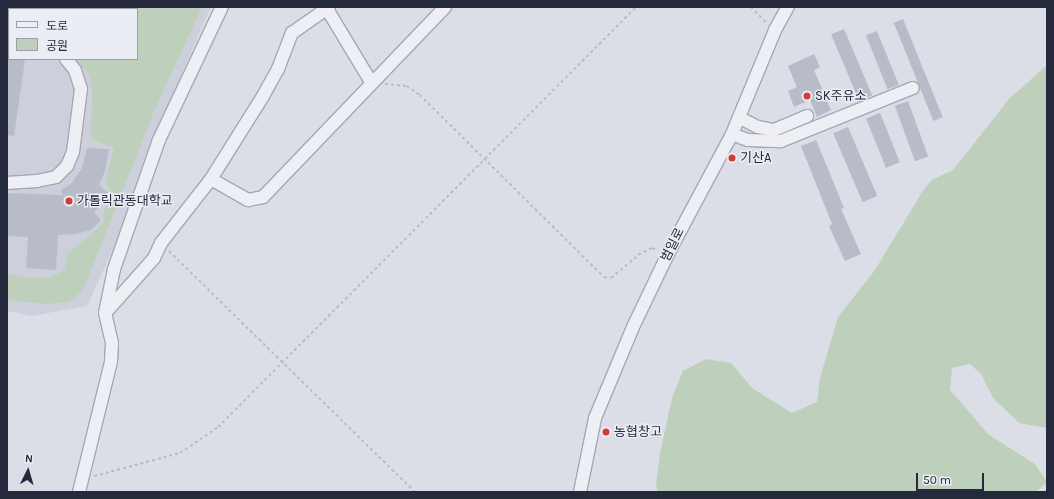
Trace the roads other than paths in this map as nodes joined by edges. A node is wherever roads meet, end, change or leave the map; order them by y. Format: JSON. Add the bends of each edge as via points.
{"nodes":[{"id":1,"x":222,"y":7,"type":"edge"},
{"id":2,"x":445,"y":7,"type":"edge"},
{"id":3,"x":788,"y":7,"type":"edge"},
{"id":4,"x":328,"y":8,"type":"edge"},
{"id":5,"x":67,"y":60,"type":"edge"},
{"id":6,"x":371,"y":82,"type":"junction"},
{"id":7,"x":913,"y":88,"type":"dead end"},
{"id":8,"x":807,"y":116,"type":"dead end"},
{"id":9,"x":740,"y":118,"type":"junction"},
{"id":10,"x":732,"y":134,"type":"junction"},
{"id":11,"x":211,"y":179,"type":"junction"},
{"id":12,"x":7,"y":183,"type":"edge"},
{"id":13,"x":105,"y":313,"type":"junction"},
{"id":14,"x":79,"y":492,"type":"edge"},
{"id":15,"x":580,"y":492,"type":"edge"}],
"edges":[{"from":1,"to":13,"type":"street","via":[[159,140],[114,269]]},
{"from":2,"to":6,"type":"street"},
{"from":3,"to":9,"type":"street","name":"범일로","via":[[775,30]]},
{"from":4,"to":6,"type":"street"},
{"from":4,"to":11,"type":"street","via":[[292,33],[278,69]]},
{"from":5,"to":12,"type":"street","via":[[75,70],[81,89],[73,152],[67,166],[56,177],[37,182]]},
{"from":6,"to":11,"type":"street","via":[[263,197],[248,200]]},
{"from":7,"to":10,"type":"street","via":[[781,141],[748,140]]},
{"from":8,"to":9,"type":"street","via":[[774,130],[758,127]]},
{"from":9,"to":10,"type":"street","name":"범일로"},
{"from":10,"to":15,"type":"street","name":"범일로","via":[[669,252],[633,327],[595,418]]},
{"from":11,"to":13,"type":"street","via":[[161,243],[154,258]]},
{"from":13,"to":14,"type":"street","via":[[112,343],[111,362]]}]}
